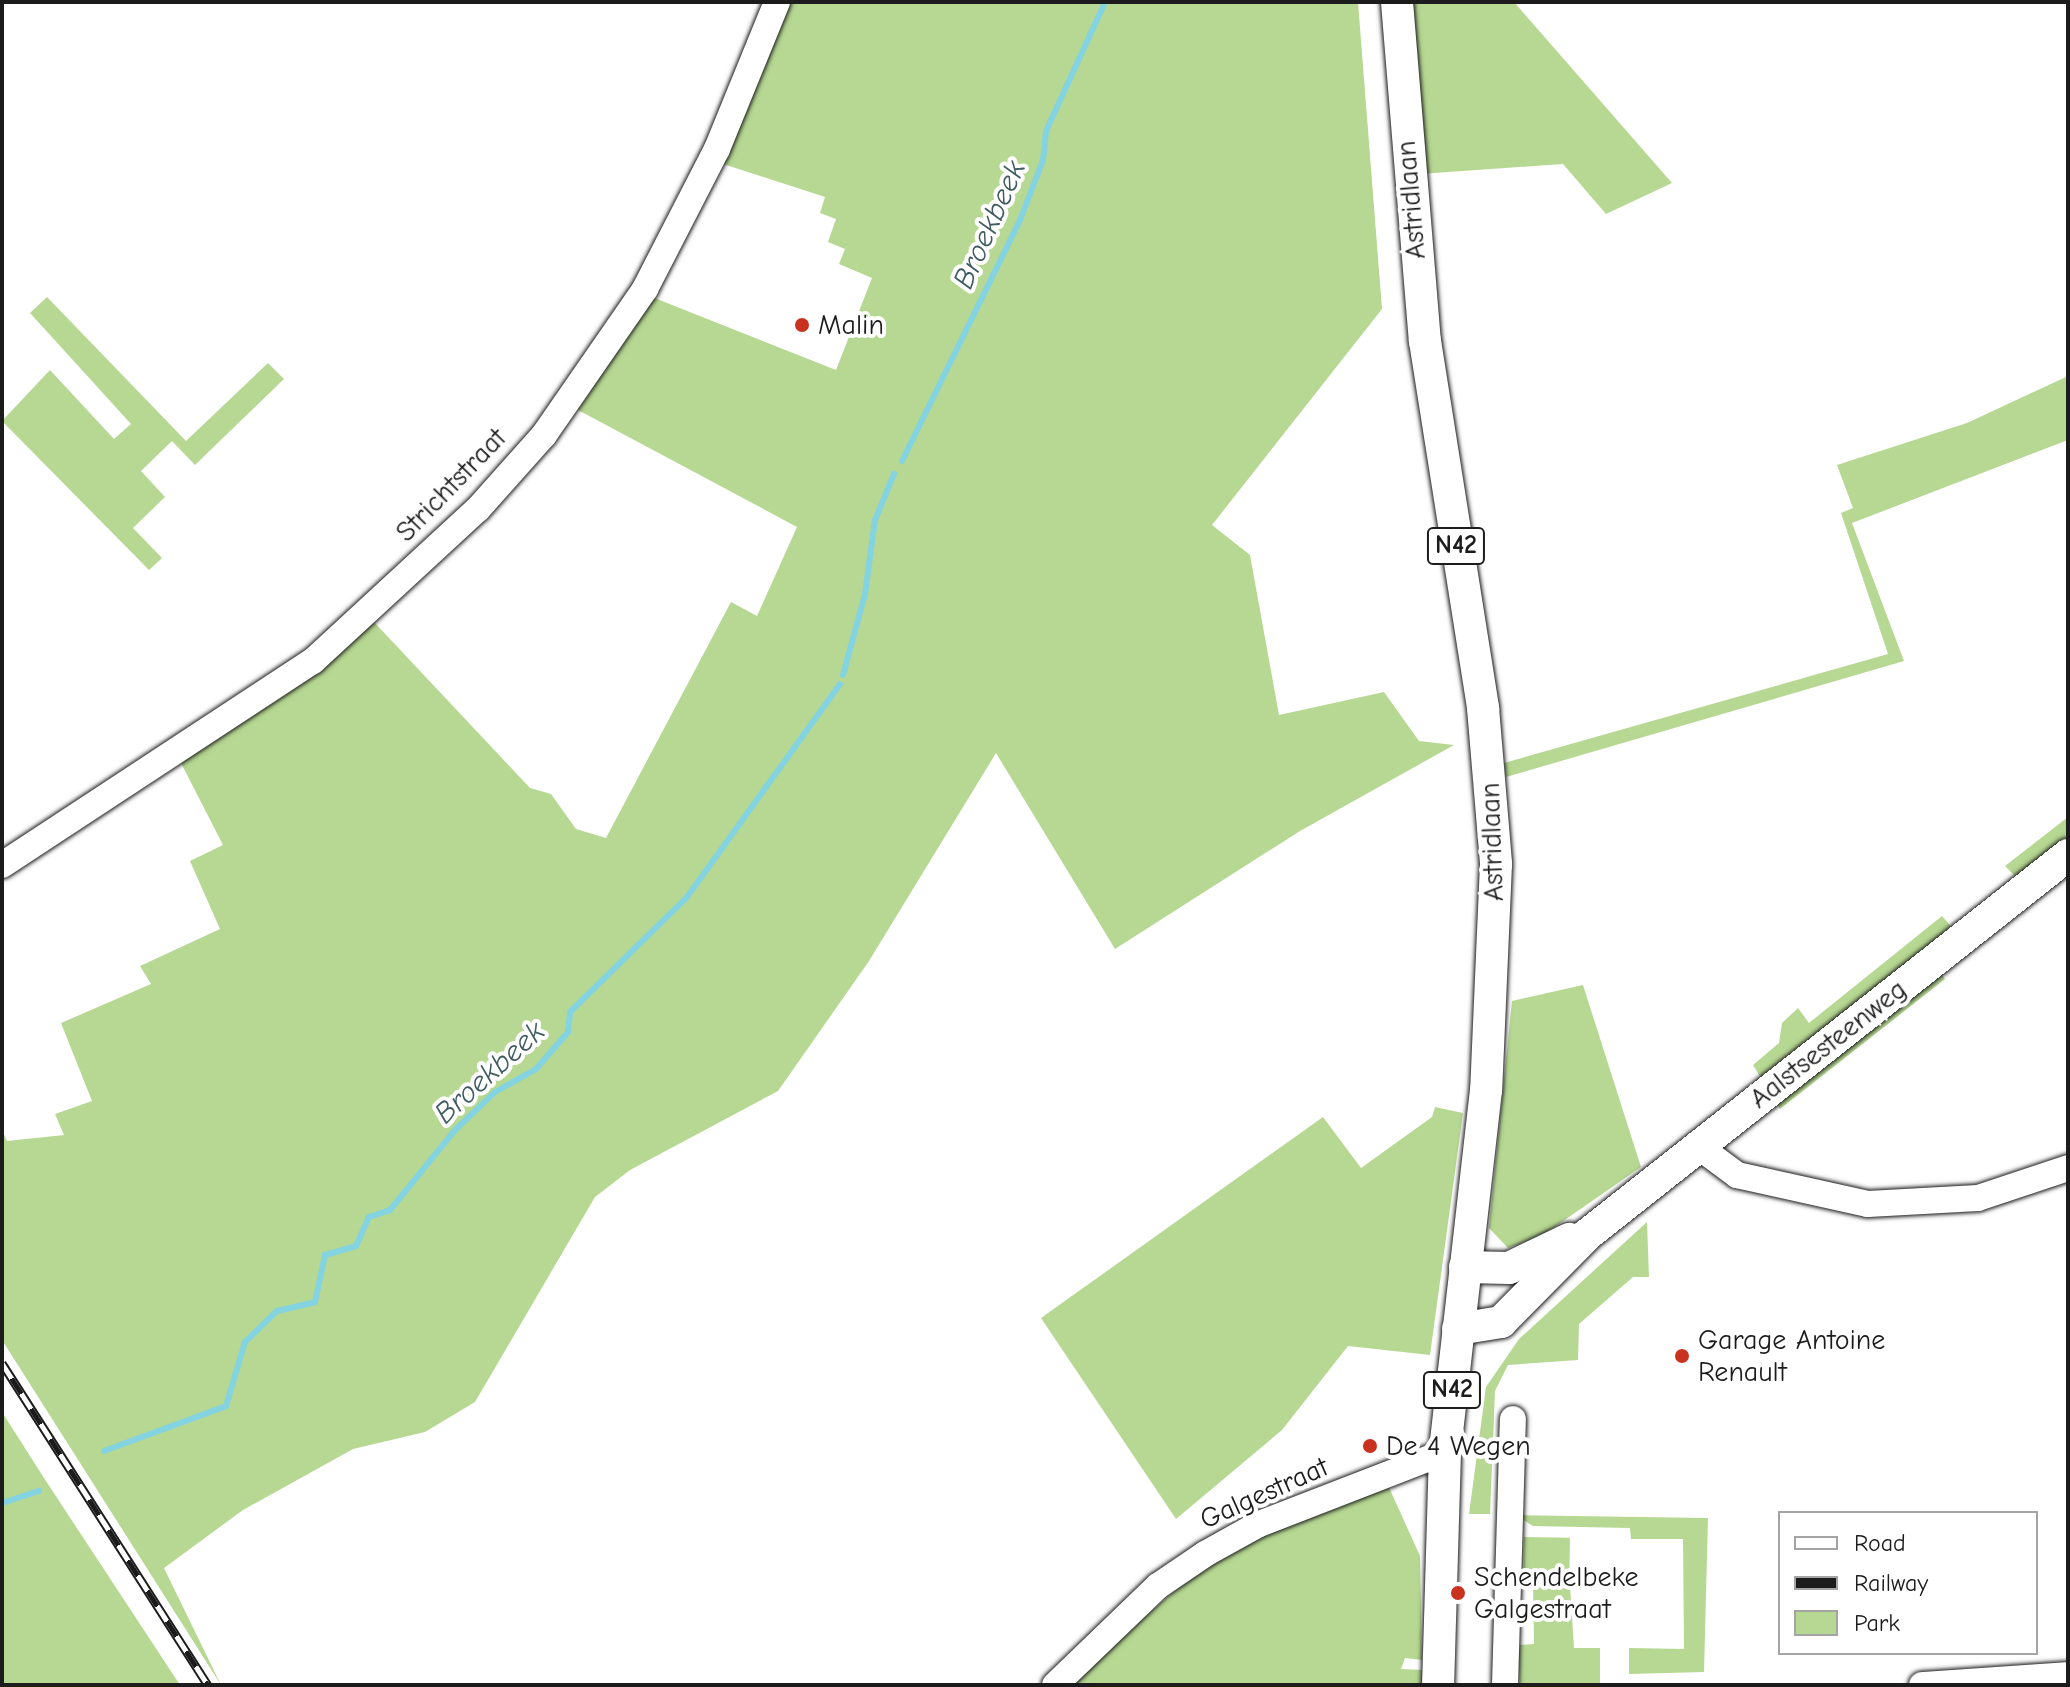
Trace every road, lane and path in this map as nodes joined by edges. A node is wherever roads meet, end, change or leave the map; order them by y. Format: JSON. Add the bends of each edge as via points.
{"nodes":[{"id":1,"x":777,"y":2,"type":"edge"},
{"id":2,"x":1397,"y":2,"type":"edge"},
{"id":3,"x":2068,"y":855,"type":"edge"},
{"id":4,"x":2,"y":865,"type":"edge"},
{"id":5,"x":1698,"y":1146,"type":"junction"},
{"id":6,"x":2068,"y":1168,"type":"edge"},
{"id":7,"x":1588,"y":1234,"type":"junction"},
{"id":8,"x":1465,"y":1267,"type":"junction"},
{"id":9,"x":1458,"y":1329,"type":"junction"},
{"id":10,"x":1513,"y":1419,"type":"dead end"},
{"id":11,"x":1445,"y":1452,"type":"junction"},
{"id":12,"x":2068,"y":1675,"type":"edge"},
{"id":13,"x":1055,"y":1685,"type":"edge"},
{"id":14,"x":1438,"y":1685,"type":"edge"},
{"id":15,"x":1505,"y":1685,"type":"edge"},
{"id":16,"x":1922,"y":1685,"type":"edge"}],
"edges":[{"from":1,"to":4,"type":"street","name":"Strichtstraat","via":[[717,149],[645,289],[544,435],[478,509],[313,661]]},
{"from":2,"to":8,"type":"main road","name":"Astridlaan","number":"N42","via":[[1425,341],[1483,708],[1494,833],[1492,997]]},
{"from":3,"to":5,"type":"main road","name":"Aalstsesteenweg"},
{"from":5,"to":6,"type":"street","via":[[1737,1175],[1868,1204],[1978,1198]]},
{"from":5,"to":7,"type":"main road","name":"Aalstsesteenweg"},
{"from":7,"to":8,"type":"main road","name":"Aalstsesteenweg","via":[[1509,1268]]},
{"from":7,"to":9,"type":"main road","name":"Aalstsesteenweg","via":[[1501,1322]]},
{"from":8,"to":9,"type":"main road","name":"Astridlaan","number":"N42"},
{"from":9,"to":11,"type":"main road","name":"Astridlaan","number":"N42"},
{"from":10,"to":15,"type":"street"},
{"from":11,"to":13,"type":"street","name":"Galgestraat","via":[[1257,1525],[1205,1554],[1158,1586]]},
{"from":11,"to":14,"type":"main road","name":"Astridlaan","number":"N42"},
{"from":12,"to":16,"type":"street"}]}
